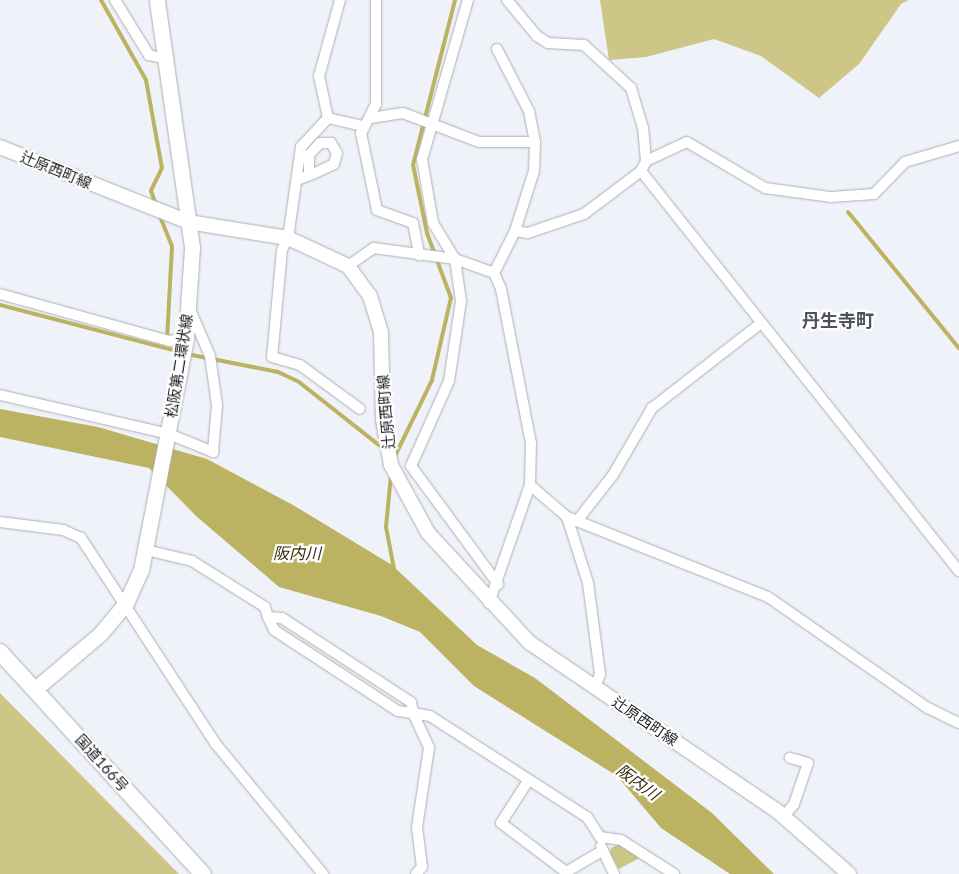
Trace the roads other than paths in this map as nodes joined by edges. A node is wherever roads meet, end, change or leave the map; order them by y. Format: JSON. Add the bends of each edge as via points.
{"nodes":[{"id":1,"x":115,"y":0,"type":"edge"},
{"id":2,"x":157,"y":0,"type":"edge"},
{"id":3,"x":340,"y":0,"type":"edge"},
{"id":4,"x":376,"y":0,"type":"edge"},
{"id":5,"x":468,"y":0,"type":"edge"},
{"id":6,"x":507,"y":0,"type":"edge"},
{"id":7,"x":498,"y":49,"type":"dead end"},
{"id":8,"x":167,"y":60,"type":"junction"},
{"id":9,"x":328,"y":118,"type":"junction"},
{"id":10,"x":371,"y":118,"type":"junction"},
{"id":11,"x":363,"y":126,"type":"junction"},
{"id":12,"x":434,"y":127,"type":"junction"},
{"id":13,"x":535,"y":142,"type":"junction"},
{"id":14,"x":959,"y":146,"type":"edge"},
{"id":15,"x":0,"y":148,"type":"edge"},
{"id":16,"x":646,"y":161,"type":"junction"},
{"id":17,"x":641,"y":171,"type":"junction"},
{"id":18,"x":308,"y":175,"type":"dead end"},
{"id":19,"x":296,"y":180,"type":"junction"},
{"id":20,"x":188,"y":222,"type":"junction"},
{"id":21,"x":515,"y":231,"type":"junction"},
{"id":22,"x":288,"y":238,"type":"junction"},
{"id":23,"x":419,"y":254,"type":"junction"},
{"id":24,"x":455,"y":259,"type":"junction"},
{"id":25,"x":348,"y":266,"type":"junction"},
{"id":26,"x":494,"y":273,"type":"junction"},
{"id":27,"x":0,"y":294,"type":"edge"},
{"id":28,"x":188,"y":305,"type":"junction"},
{"id":29,"x":760,"y":323,"type":"junction"},
{"id":30,"x":186,"y":338,"type":"junction"},
{"id":31,"x":0,"y":395,"type":"edge"},
{"id":32,"x":360,"y":409,"type":"dead end"},
{"id":33,"x":169,"y":434,"type":"junction"},
{"id":34,"x":530,"y":485,"type":"junction"},
{"id":35,"x":567,"y":517,"type":"junction"},
{"id":36,"x":577,"y":521,"type":"junction"},
{"id":37,"x":0,"y":522,"type":"edge"},
{"id":38,"x":146,"y":550,"type":"junction"},
{"id":39,"x":959,"y":571,"type":"edge"},
{"id":40,"x":498,"y":584,"type":"junction"},
{"id":41,"x":126,"y":602,"type":"junction"},
{"id":42,"x":489,"y":603,"type":"junction"},
{"id":43,"x":268,"y":617,"type":"junction"},
{"id":44,"x":0,"y":652,"type":"edge"},
{"id":45,"x":595,"y":688,"type":"junction"},
{"id":46,"x":35,"y":689,"type":"junction"},
{"id":47,"x":413,"y":713,"type":"junction"},
{"id":48,"x":959,"y":723,"type":"edge"},
{"id":49,"x":790,"y":758,"type":"dead end"},
{"id":50,"x":528,"y":781,"type":"junction"},
{"id":51,"x":784,"y":816,"type":"junction"},
{"id":52,"x":600,"y":837,"type":"junction"},
{"id":53,"x":602,"y":851,"type":"junction"},
{"id":54,"x":566,"y":873,"type":"edge"},
{"id":55,"x":203,"y":874,"type":"edge"},
{"id":56,"x":322,"y":874,"type":"edge"},
{"id":57,"x":416,"y":874,"type":"edge"},
{"id":58,"x":614,"y":874,"type":"edge"},
{"id":59,"x":674,"y":874,"type":"edge"},
{"id":60,"x":849,"y":874,"type":"edge"}],
"edges":[{"from":1,"to":8,"type":"street","via":[[149,55]]},
{"from":2,"to":8,"type":"main road","name":"松阪第二環状線"},
{"from":3,"to":9,"type":"street","via":[[319,76]]},
{"from":4,"to":10,"type":"street","via":[[376,104]]},
{"from":5,"to":12,"type":"street","via":[[432,119]]},
{"from":6,"to":16,"type":"street","via":[[537,36],[548,43],[584,45],[631,88],[643,128]]},
{"from":7,"to":13,"type":"street","via":[[529,111]]},
{"from":8,"to":20,"type":"main road","name":"松阪第二環状線"},
{"from":9,"to":11,"type":"street"},
{"from":9,"to":19,"type":"street","via":[[301,147]]},
{"from":10,"to":11,"type":"street"},
{"from":10,"to":12,"type":"street","via":[[402,113]]},
{"from":11,"to":23,"type":"street","via":[[377,210],[413,223]]},
{"from":12,"to":13,"type":"street","via":[[479,142]]},
{"from":12,"to":24,"type":"street","via":[[428,129],[422,159],[424,188],[433,223]]},
{"from":13,"to":21,"type":"street","via":[[534,171]]},
{"from":14,"to":16,"type":"street","via":[[905,162],[874,194],[830,197],[765,188],[686,142]]},
{"from":15,"to":20,"type":"main road","name":"辻原西町線"},
{"from":16,"to":17,"type":"street"},
{"from":17,"to":21,"type":"street","via":[[584,214],[528,233]]},
{"from":17,"to":29,"type":"street"},
{"from":18,"to":19,"type":"street"},
{"from":19,"to":22,"type":"street"},
{"from":20,"to":22,"type":"main road","name":"辻原西町線"},
{"from":20,"to":28,"type":"main road","name":"松阪第二環状線","via":[[192,247]]},
{"from":21,"to":26,"type":"street"},
{"from":22,"to":25,"type":"main road","name":"辻原西町線"},
{"from":22,"to":32,"type":"street","via":[[282,250],[272,357],[300,365]]},
{"from":23,"to":24,"type":"street"},
{"from":23,"to":25,"type":"street","via":[[374,248]]},
{"from":24,"to":26,"type":"street"},
{"from":24,"to":40,"type":"street","via":[[461,301],[449,381],[411,466]]},
{"from":25,"to":42,"type":"main road","name":"辻原西町線","via":[[370,296],[381,332],[383,420],[391,465],[428,533]]},
{"from":26,"to":34,"type":"street","via":[[531,443]]},
{"from":27,"to":30,"type":"street","via":[[169,341]]},
{"from":28,"to":30,"type":"main road","name":"松阪第二環状線"},
{"from":28,"to":33,"type":"street","via":[[210,356],[217,405],[214,452]]},
{"from":29,"to":36,"type":"street","via":[[652,408],[613,475]]},
{"from":29,"to":39,"type":"street"},
{"from":30,"to":33,"type":"main road","name":"松阪第二環状線","via":[[178,368]]},
{"from":31,"to":33,"type":"street"},
{"from":33,"to":38,"type":"main road","name":"松阪第二環状線"},
{"from":34,"to":35,"type":"street"},
{"from":34,"to":40,"type":"street"},
{"from":35,"to":36,"type":"street"},
{"from":35,"to":45,"type":"street","via":[[588,583],[600,674]]},
{"from":36,"to":48,"type":"street","via":[[768,597],[928,708]]},
{"from":37,"to":41,"type":"street","via":[[63,530],[81,538]]},
{"from":38,"to":41,"type":"main road","name":"松阪第二環状線"},
{"from":38,"to":43,"type":"street","via":[[192,561],[265,607]]},
{"from":40,"to":42,"type":"street"},
{"from":41,"to":46,"type":"main road","name":"松阪第二環状線","via":[[100,634]]},
{"from":41,"to":56,"type":"street","via":[[215,743]]},
{"from":42,"to":45,"type":"main road","name":"辻原西町線","via":[[530,643]]},
{"from":43,"to":47,"type":"street","via":[[274,630],[398,711]]},
{"from":43,"to":47,"type":"street","via":[[282,618],[411,702]]},
{"from":44,"to":46,"type":"highway","name":"国道166号"},
{"from":45,"to":51,"type":"main road","name":"辻原西町線"},
{"from":46,"to":55,"type":"highway","name":"国道166号"},
{"from":47,"to":50,"type":"street","via":[[430,716]]},
{"from":47,"to":57,"type":"street","via":[[429,748],[421,781],[417,827],[422,867]]},
{"from":49,"to":51,"type":"street","via":[[808,763],[794,804]]},
{"from":50,"to":52,"type":"street","via":[[587,817]]},
{"from":50,"to":54,"type":"street","via":[[500,823]]},
{"from":51,"to":60,"type":"main road","name":"辻原西町線"},
{"from":52,"to":53,"type":"street"},
{"from":52,"to":59,"type":"street","via":[[621,840]]},
{"from":53,"to":54,"type":"street"},
{"from":53,"to":58,"type":"street"}]}
